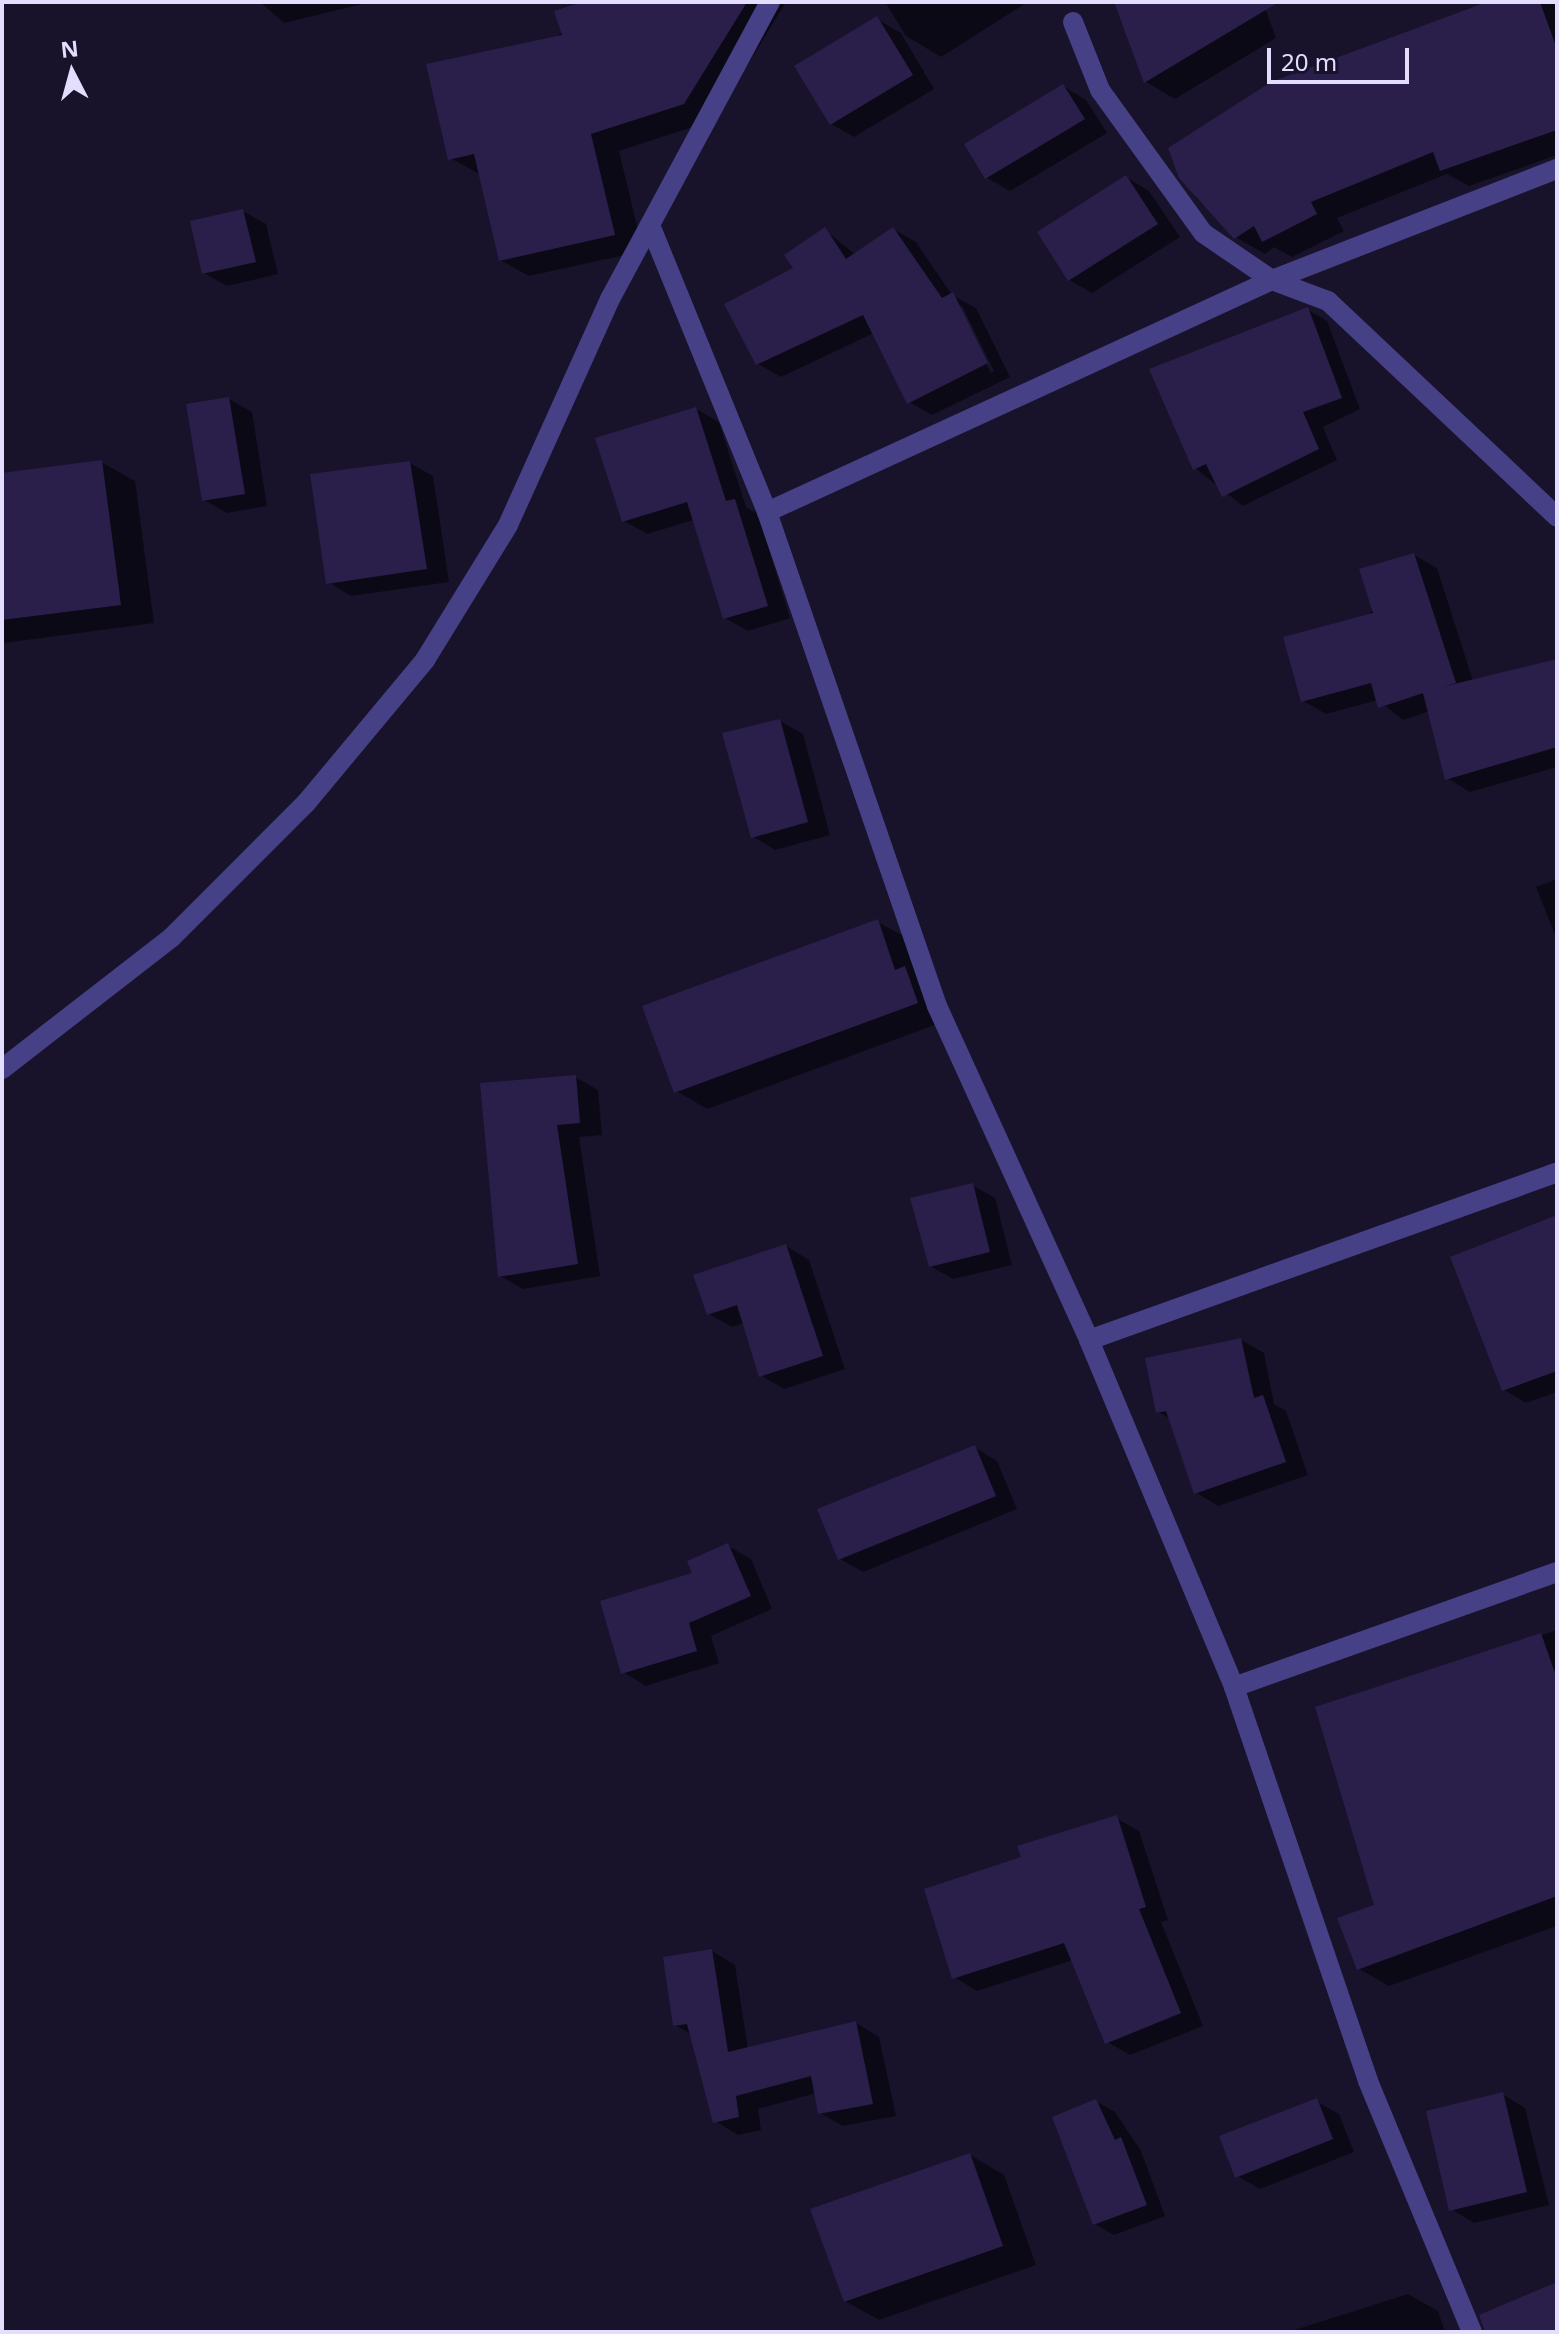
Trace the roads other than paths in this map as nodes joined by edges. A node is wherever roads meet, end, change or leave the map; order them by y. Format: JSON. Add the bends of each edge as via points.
{"nodes":[{"id":1,"x":770,"y":2,"type":"edge"},
{"id":2,"x":1073,"y":22,"type":"dead end"},
{"id":3,"x":1557,"y":169,"type":"edge"},
{"id":4,"x":650,"y":225,"type":"junction"},
{"id":5,"x":1272,"y":280,"type":"junction"},
{"id":6,"x":767,"y":512,"type":"junction"},
{"id":7,"x":1557,"y":517,"type":"edge"},
{"id":8,"x":2,"y":1069,"type":"edge"},
{"id":9,"x":1557,"y":1172,"type":"edge"},
{"id":10,"x":1089,"y":1340,"type":"junction"},
{"id":11,"x":1557,"y":1572,"type":"edge"},
{"id":12,"x":1234,"y":1687,"type":"junction"},
{"id":13,"x":1472,"y":2332,"type":"edge"}],
"edges":[{"from":1,"to":4,"type":"street"},
{"from":2,"to":5,"type":"street","via":[[1100,90],[1203,233]]},
{"from":3,"to":5,"type":"street"},
{"from":4,"to":6,"type":"street"},
{"from":4,"to":8,"type":"street","via":[[508,525],[425,660],[306,803],[171,938]]},
{"from":5,"to":6,"type":"street"},
{"from":5,"to":7,"type":"street","via":[[1328,301]]},
{"from":6,"to":10,"type":"street","via":[[937,1006]]},
{"from":9,"to":10,"type":"street"},
{"from":10,"to":12,"type":"street"},
{"from":11,"to":12,"type":"street"},
{"from":12,"to":13,"type":"street","via":[[1368,2081]]}]}
